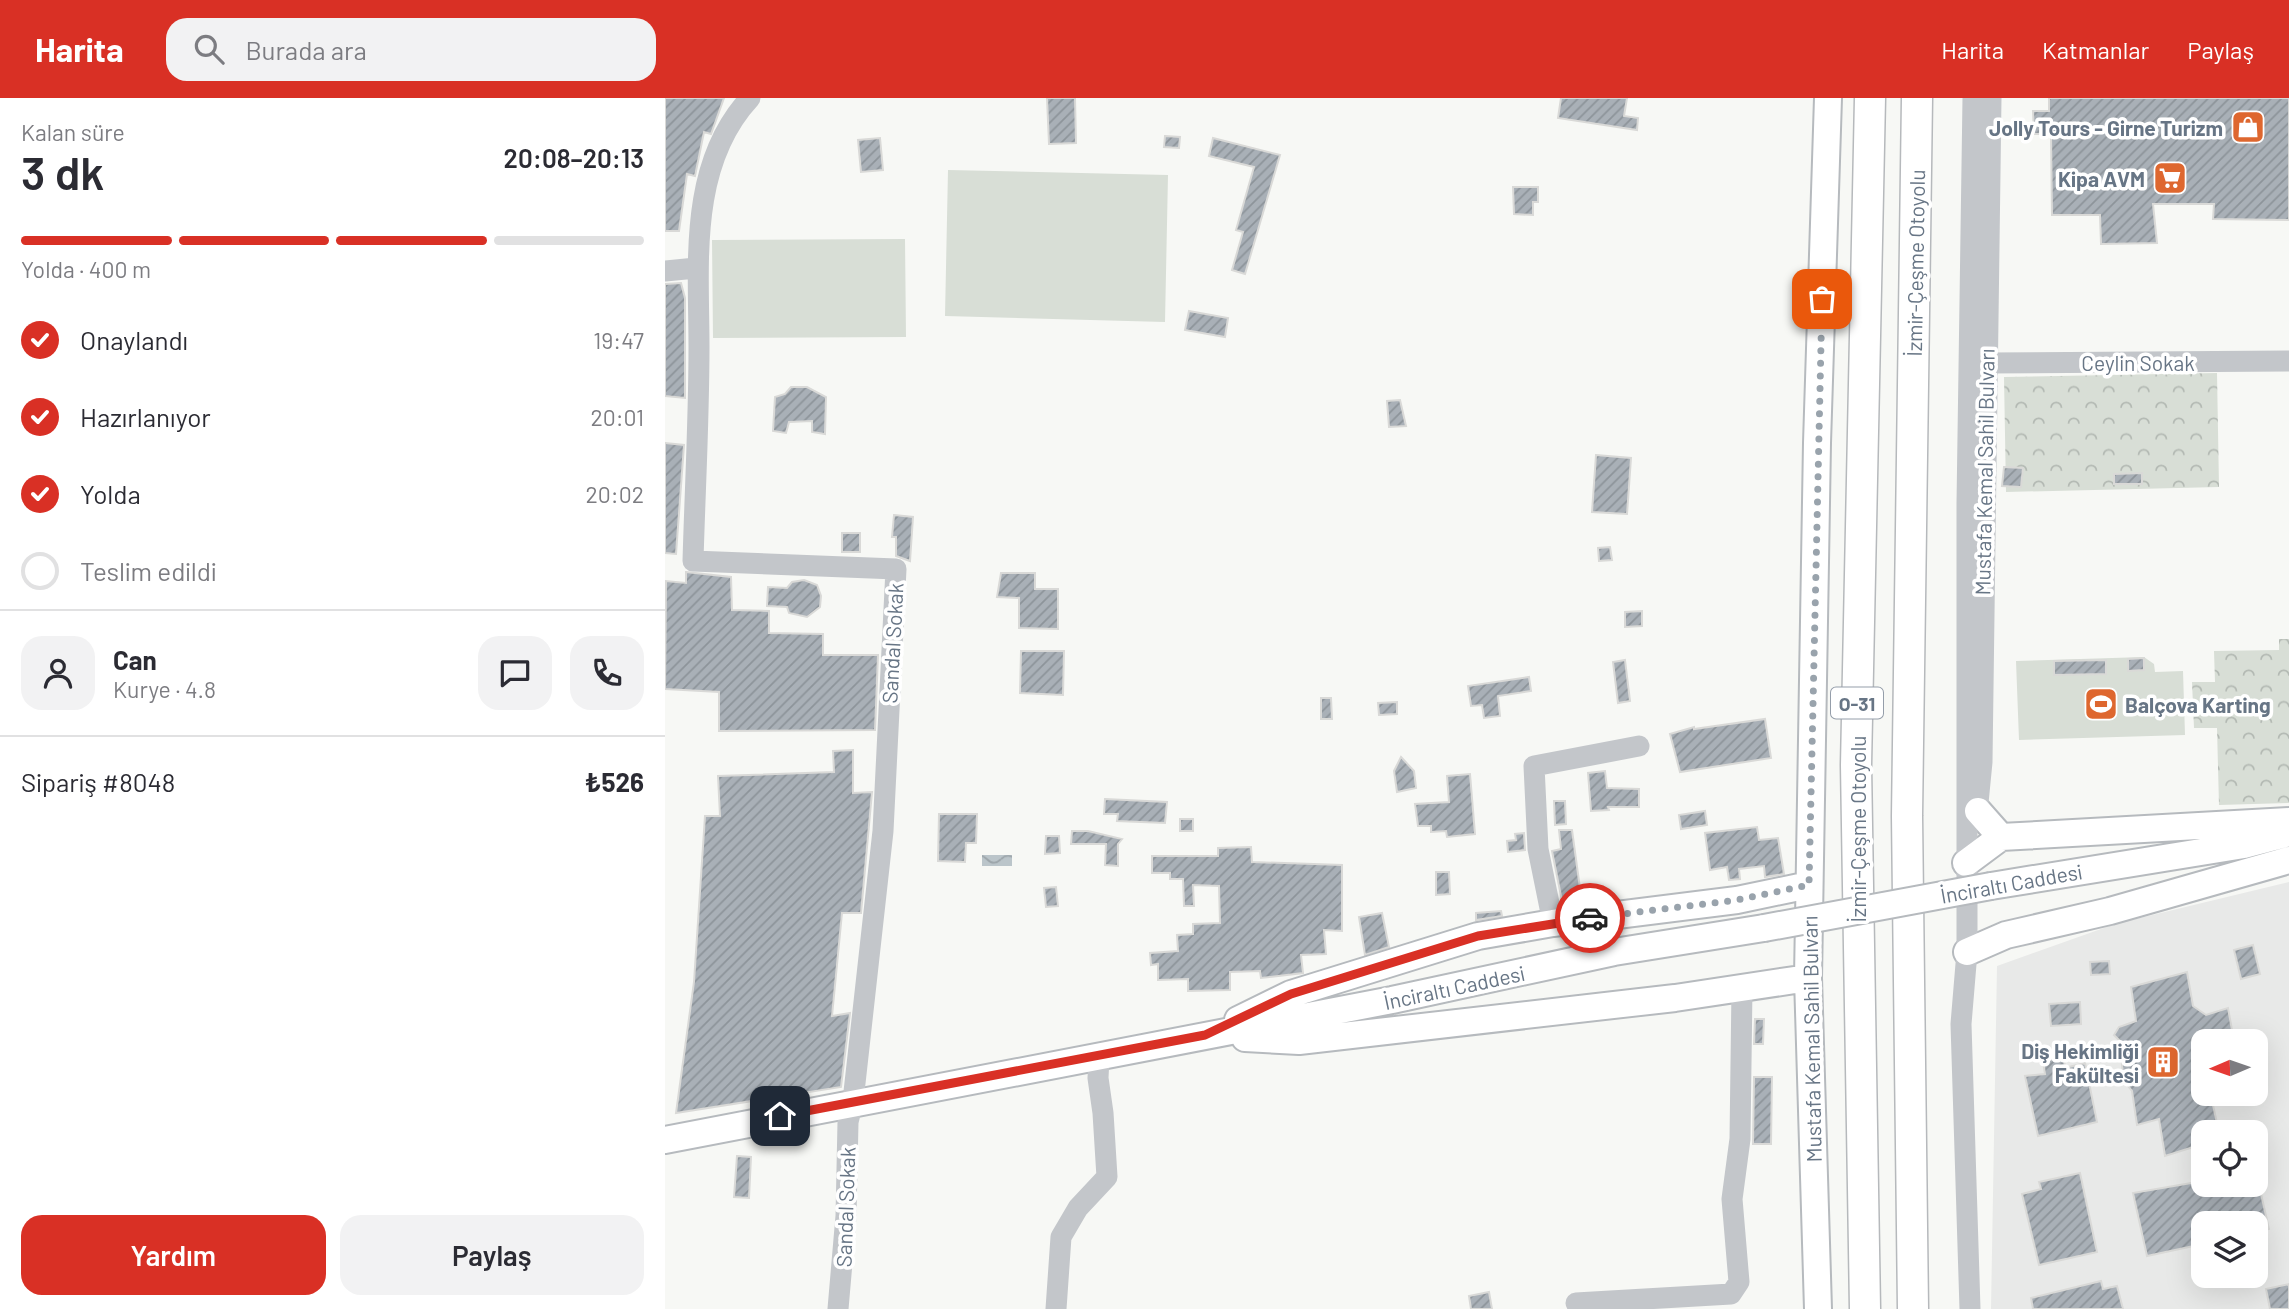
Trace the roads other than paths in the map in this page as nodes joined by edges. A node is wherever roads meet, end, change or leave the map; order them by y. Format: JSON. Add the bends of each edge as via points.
{"nodes":[{"id":1,"x":750,"y":98,"type":"edge"},
{"id":2,"x":1828,"y":98,"type":"edge"},
{"id":3,"x":1870,"y":98,"type":"edge"},
{"id":4,"x":1917,"y":98,"type":"edge"},
{"id":5,"x":1973,"y":98,"type":"edge"},
{"id":6,"x":1991,"y":98,"type":"edge"},
{"id":7,"x":697,"y":268,"type":"junction"},
{"id":8,"x":665,"y":271,"type":"edge"},
{"id":9,"x":2289,"y":360,"type":"edge"},
{"id":10,"x":1986,"y":363,"type":"junction"},
{"id":11,"x":1639,"y":746,"type":"dead end"},
{"id":12,"x":1978,"y":811,"type":"junction"},
{"id":13,"x":2289,"y":821,"type":"edge"},
{"id":14,"x":2289,"y":833,"type":"edge"},
{"id":15,"x":2001,"y":837,"type":"junction"},
{"id":16,"x":2289,"y":844,"type":"edge"},
{"id":17,"x":2245,"y":845,"type":"junction"},
{"id":18,"x":1966,"y":854,"type":"junction"},
{"id":19,"x":2289,"y":860,"type":"edge"},
{"id":20,"x":1809,"y":885,"type":"junction"},
{"id":21,"x":1553,"y":923,"type":"junction"},
{"id":22,"x":1967,"y":952,"type":"junction"},
{"id":23,"x":1808,"y":978,"type":"junction"},
{"id":24,"x":1742,"y":988,"type":"junction"},
{"id":25,"x":1205,"y":1035,"type":"junction"},
{"id":26,"x":1099,"y":1058,"type":"junction"},
{"id":27,"x":853,"y":1101,"type":"junction"},
{"id":28,"x":665,"y":1140,"type":"edge"},
{"id":29,"x":1576,"y":1303,"type":"dead end"},
{"id":30,"x":838,"y":1309,"type":"edge"},
{"id":31,"x":1056,"y":1309,"type":"edge"},
{"id":32,"x":1818,"y":1309,"type":"edge"},
{"id":33,"x":1865,"y":1309,"type":"edge"},
{"id":34,"x":1913,"y":1309,"type":"edge"},
{"id":35,"x":1970,"y":1309,"type":"edge"}],
"edges":[{"from":1,"to":7,"type":"street","name":"Sandal Sokak","via":[[714,153],[703,202]]},
{"from":2,"to":20,"type":"main road","name":"Mustafa Kemal Sahil Bulvarı"},
{"from":3,"to":33,"type":"highway","name":"İzmir-Çeşme Otoyolu","number":"O-31","via":[[1856,765]]},
{"from":4,"to":34,"type":"highway","name":"İzmir-Çeşme Otoyolu","number":"O-31","via":[[1907,816]]},
{"from":5,"to":18,"type":"street","name":"Mustafa Kemal Sahil Bulvarı"},
{"from":6,"to":10,"type":"street","name":"Mustafa Kemal Sahil Bulvarı"},
{"from":7,"to":8,"type":"street"},
{"from":7,"to":27,"type":"street","name":"Sandal Sokak","via":[[693,561],[896,569],[883,831]]},
{"from":9,"to":10,"type":"street","name":"Ceylin Sokak"},
{"from":10,"to":12,"type":"street","name":"Mustafa Kemal Sahil Bulvarı"},
{"from":11,"to":21,"type":"street","via":[[1534,766],[1538,849]]},
{"from":12,"to":15,"type":"main road"},
{"from":12,"to":18,"type":"street","name":"Mustafa Kemal Sahil Bulvarı"},
{"from":13,"to":15,"type":"main road"},
{"from":14,"to":17,"type":"main road"},
{"from":15,"to":18,"type":"main road"},
{"from":16,"to":17,"type":"main road"},
{"from":17,"to":25,"type":"main road","name":"İnciraltı Caddesi","bridge":true,"via":[[1614,952]]},
{"from":18,"to":22,"type":"street","name":"Mustafa Kemal Sahil Bulvarı"},
{"from":19,"to":22,"type":"main road","via":[[2006,935]]},
{"from":20,"to":21,"type":"main road","via":[[1737,900]]},
{"from":20,"to":23,"type":"main road","name":"Mustafa Kemal Sahil Bulvarı"},
{"from":21,"to":25,"type":"main road","via":[[1478,936],[1291,994]]},
{"from":22,"to":35,"type":"street","name":"Mustafa Kemal Sahil Bulvarı","via":[[1961,1024]]},
{"from":23,"to":24,"type":"main road"},
{"from":23,"to":32,"type":"main road","name":"Mustafa Kemal Sahil Bulvarı"},
{"from":24,"to":25,"type":"main road","via":[[1299,1041]]},
{"from":24,"to":29,"type":"street","via":[[1740,1139],[1732,1199],[1739,1282],[1731,1294]]},
{"from":25,"to":26,"type":"main road","name":"İnciraltı Caddesi"},
{"from":26,"to":27,"type":"main road","name":"İnciraltı Caddesi"},
{"from":26,"to":31,"type":"street","via":[[1107,1177],[1078,1208],[1061,1237]]},
{"from":27,"to":28,"type":"main road","name":"İnciraltı Caddesi"},
{"from":27,"to":30,"type":"street","name":"Sandal Sokak"}]}
